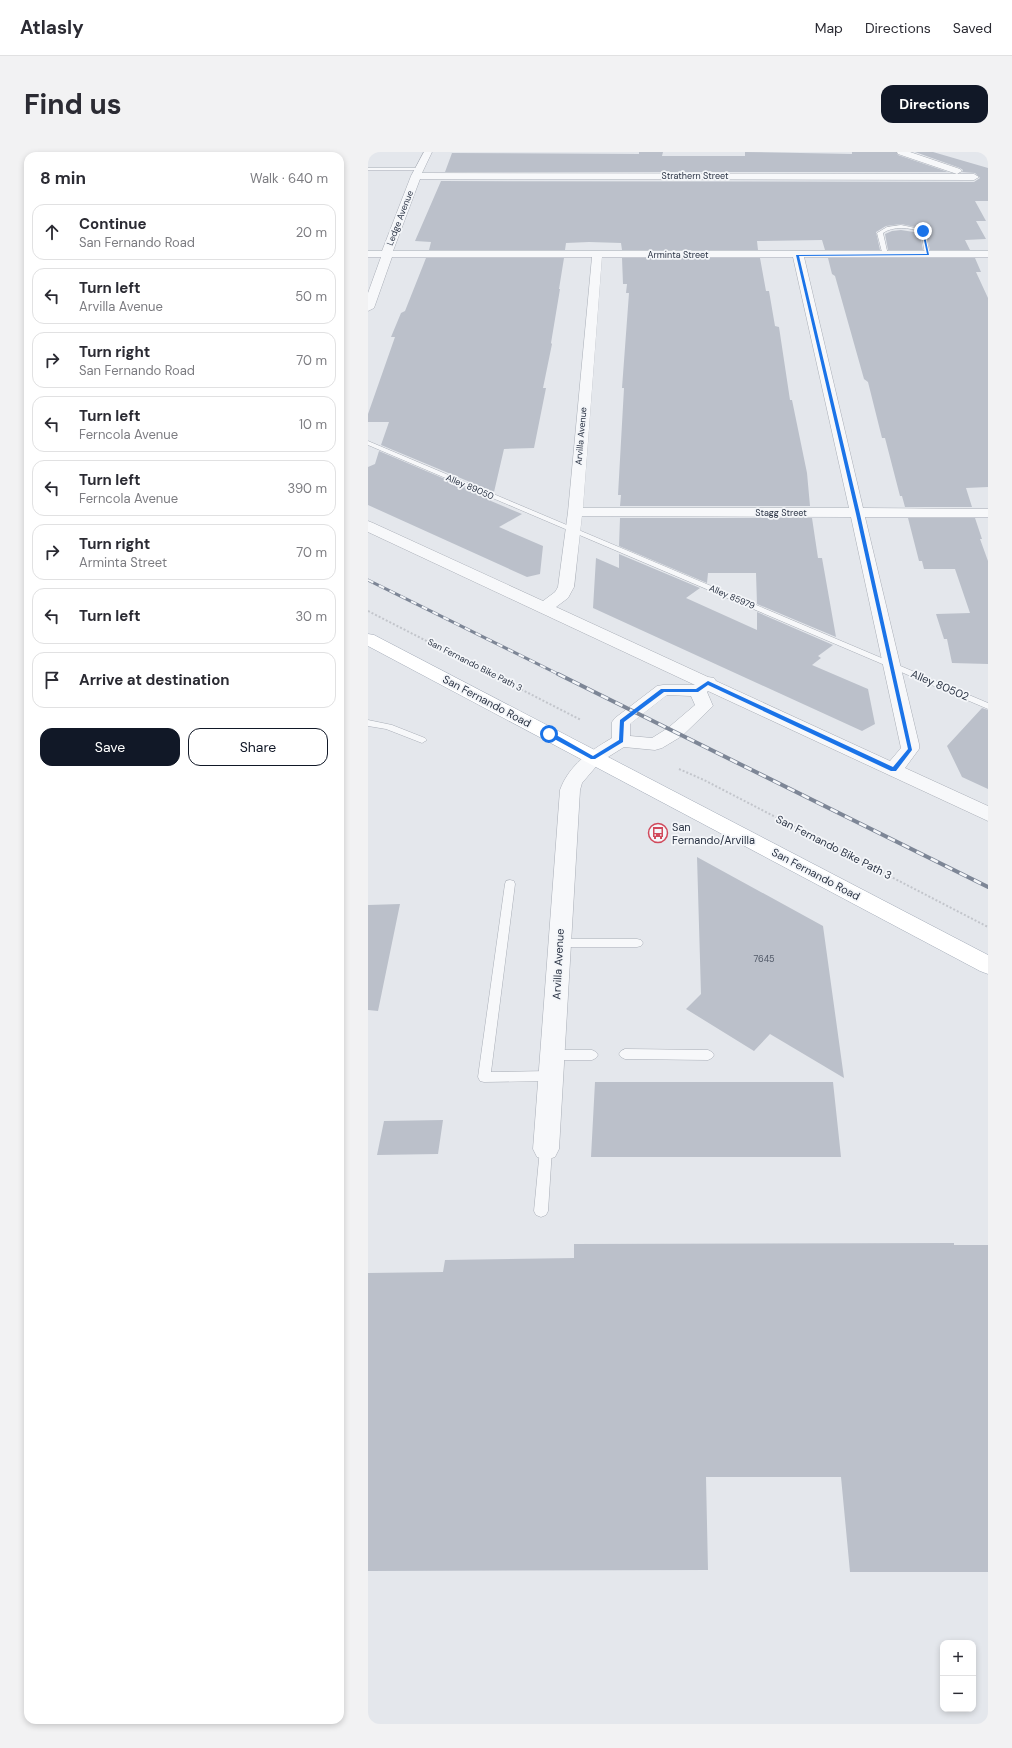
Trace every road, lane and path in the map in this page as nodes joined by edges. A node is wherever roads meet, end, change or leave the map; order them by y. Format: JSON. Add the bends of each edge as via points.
{"nodes":[{"id":1,"x":428,"y":152,"type":"edge"},
{"id":2,"x":901,"y":152,"type":"edge"},
{"id":3,"x":368,"y":169,"type":"edge"},
{"id":4,"x":418,"y":172,"type":"junction"},
{"id":5,"x":368,"y":254,"type":"edge"},
{"id":6,"x":387,"y":254,"type":"junction"},
{"id":7,"x":928,"y":254,"type":"junction"},
{"id":8,"x":988,"y":254,"type":"edge"},
{"id":9,"x":597,"y":255,"type":"junction"},
{"id":10,"x":798,"y":255,"type":"junction"},
{"id":11,"x":885,"y":255,"type":"junction"},
{"id":12,"x":368,"y":308,"type":"edge"},
{"id":13,"x":368,"y":444,"type":"edge"},
{"id":14,"x":575,"y":512,"type":"junction"},
{"id":15,"x":858,"y":514,"type":"junction"},
{"id":16,"x":988,"y":514,"type":"edge"},
{"id":17,"x":368,"y":526,"type":"edge"},
{"id":18,"x":573,"y":530,"type":"junction"},
{"id":19,"x":545,"y":607,"type":"junction"},
{"id":20,"x":368,"y":611,"type":"edge"},
{"id":21,"x":368,"y":639,"type":"edge"},
{"id":22,"x":892,"y":665,"type":"junction"},
{"id":23,"x":703,"y":687,"type":"junction"},
{"id":24,"x":988,"y":706,"type":"edge"},
{"id":25,"x":581,"y":720,"type":"dead end"},
{"id":26,"x":368,"y":723,"type":"edge"},
{"id":27,"x":422,"y":740,"type":"dead end"},
{"id":28,"x":621,"y":741,"type":"junction"},
{"id":29,"x":593,"y":758,"type":"junction"},
{"id":30,"x":679,"y":769,"type":"dead end"},
{"id":31,"x":894,"y":770,"type":"junction"},
{"id":32,"x":988,"y":814,"type":"edge"},
{"id":33,"x":510,"y":884,"type":"dead end"},
{"id":34,"x":988,"y":927,"type":"edge"},
{"id":35,"x":559,"y":943,"type":"junction"},
{"id":36,"x":637,"y":943,"type":"dead end"},
{"id":37,"x":988,"y":965,"type":"edge"},
{"id":38,"x":625,"y":1054,"type":"dead end"},
{"id":39,"x":553,"y":1055,"type":"junction"},
{"id":40,"x":592,"y":1055,"type":"dead end"},
{"id":41,"x":708,"y":1055,"type":"dead end"},
{"id":42,"x":552,"y":1076,"type":"junction"},
{"id":43,"x":546,"y":1149,"type":"joint"},
{"id":44,"x":541,"y":1211,"type":"dead end"}],
"edges":[{"from":1,"to":4,"type":"street","name":"Ledge Avenue"},
{"from":2,"to":4,"type":"street","name":"Strathern Street","via":[[978,178]]},
{"from":3,"to":4,"type":"lane"},
{"from":4,"to":6,"type":"street","name":"Ledge Avenue"},
{"from":5,"to":6,"type":"street","name":"Arminta Street"},
{"from":6,"to":9,"type":"street","name":"Arminta Street"},
{"from":6,"to":12,"type":"street","name":"Ledge Avenue"},
{"from":7,"to":8,"type":"street","name":"Arminta Street"},
{"from":7,"to":11,"type":"street","name":"Arminta Street"},
{"from":7,"to":11,"type":"lane","via":[[923,231],[907,227],[884,229],[880,233]]},
{"from":9,"to":10,"type":"street","name":"Arminta Street"},
{"from":9,"to":14,"type":"street","name":"Arvilla Avenue"},
{"from":10,"to":11,"type":"street","name":"Arminta Street"},
{"from":10,"to":15,"type":"street"},
{"from":13,"to":18,"type":"lane","name":"Alley 89050"},
{"from":14,"to":15,"type":"street","name":"Stagg Street"},
{"from":14,"to":18,"type":"street","name":"Arvilla Avenue"},
{"from":15,"to":16,"type":"street","name":"Stagg Street"},
{"from":15,"to":22,"type":"street"},
{"from":17,"to":19,"type":"street"},
{"from":18,"to":19,"type":"street","name":"Arvilla Avenue","via":[[566,587],[562,595]]},
{"from":18,"to":22,"type":"lane","name":"Alley 85979"},
{"from":19,"to":23,"type":"street"},
{"from":20,"to":25,"type":"path","name":"San Fernando Bike Path 3"},
{"from":21,"to":29,"type":"main road","name":"San Fernando Road"},
{"from":22,"to":24,"type":"lane","name":"Alley 80502"},
{"from":22,"to":31,"type":"street","via":[[910,744],[910,749]]},
{"from":23,"to":28,"type":"street","via":[[663,690],[622,722]]},
{"from":23,"to":28,"type":"street","via":[[704,706],[675,732],[655,744]]},
{"from":23,"to":31,"type":"street"},
{"from":26,"to":27,"type":"lane","via":[[398,729]]},
{"from":28,"to":29,"type":"street","name":"Arvilla Avenue"},
{"from":29,"to":35,"type":"street","name":"Arvilla Avenue","via":[[573,781],[570,790]]},
{"from":29,"to":37,"type":"main road","name":"San Fernando Road"},
{"from":30,"to":34,"type":"path","name":"San Fernando Bike Path 3"},
{"from":31,"to":32,"type":"street"},
{"from":33,"to":42,"type":"lane","via":[[484,1077]]},
{"from":35,"to":36,"type":"lane"},
{"from":35,"to":39,"type":"street","name":"Arvilla Avenue"},
{"from":38,"to":41,"type":"lane"},
{"from":39,"to":40,"type":"lane"},
{"from":39,"to":42,"type":"street","name":"Arvilla Avenue"},
{"from":42,"to":43,"type":"street","name":"Arvilla Avenue"},
{"from":43,"to":44,"type":"lane","name":"Arvilla Avenue"}]}
